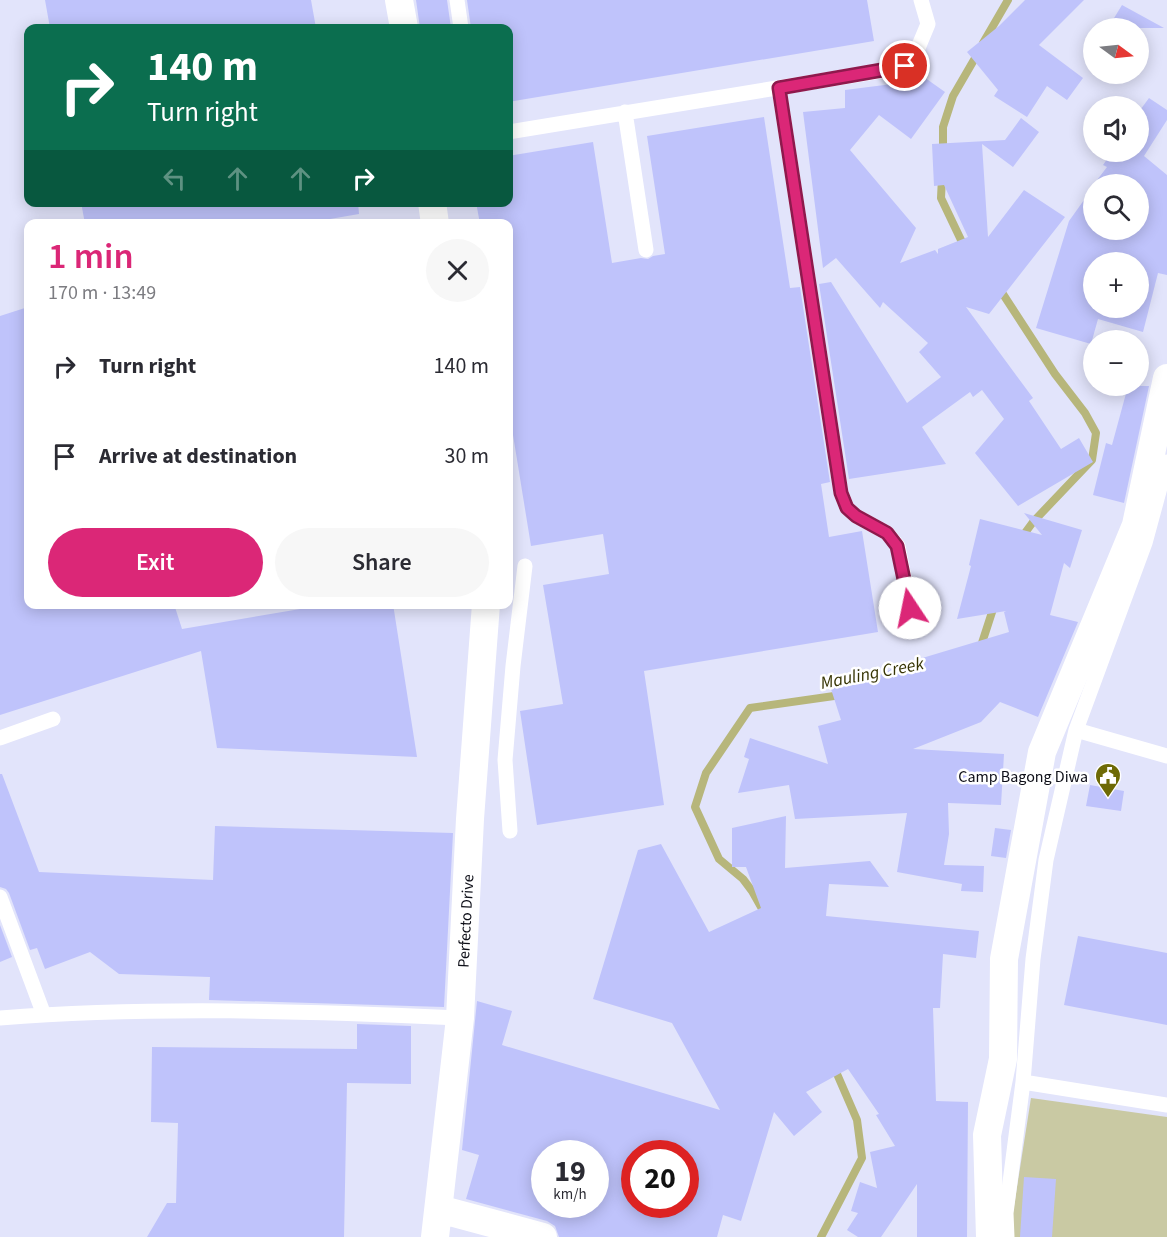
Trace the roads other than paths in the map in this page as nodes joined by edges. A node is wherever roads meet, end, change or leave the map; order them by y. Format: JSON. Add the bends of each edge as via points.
{"nodes":[{"id":1,"x":399,"y":0,"type":"edge"},
{"id":2,"x":457,"y":0,"type":"edge"},
{"id":3,"x":921,"y":0,"type":"edge"},
{"id":4,"x":403,"y":24,"type":"edge"},
{"id":5,"x":460,"y":24,"type":"edge"},
{"id":6,"x":779,"y":88,"type":"junction"},
{"id":7,"x":626,"y":112,"type":"junction"},
{"id":8,"x":513,"y":131,"type":"edge"},
{"id":9,"x":646,"y":250,"type":"dead end"},
{"id":10,"x":1167,"y":378,"type":"edge"},
{"id":11,"x":1167,"y":462,"type":"edge"},
{"id":12,"x":525,"y":566,"type":"dead end"},
{"id":13,"x":910,"y":608,"type":"dead end"},
{"id":14,"x":486,"y":609,"type":"edge"},
{"id":15,"x":53,"y":719,"type":"dead end"},
{"id":16,"x":1076,"y":730,"type":"junction"},
{"id":17,"x":0,"y":738,"type":"edge"},
{"id":18,"x":1167,"y":756,"type":"edge"},
{"id":19,"x":510,"y":831,"type":"dead end"},
{"id":20,"x":0,"y":897,"type":"edge"},
{"id":21,"x":44,"y":1015,"type":"junction"},
{"id":22,"x":0,"y":1018,"type":"edge"},
{"id":23,"x":460,"y":1018,"type":"junction"},
{"id":24,"x":1023,"y":1082,"type":"junction"},
{"id":25,"x":1167,"y":1105,"type":"edge"},
{"id":26,"x":439,"y":1209,"type":"junction"},
{"id":27,"x":435,"y":1237,"type":"edge"},
{"id":28,"x":543,"y":1237,"type":"edge"},
{"id":29,"x":990,"y":1237,"type":"edge"},
{"id":30,"x":1006,"y":1237,"type":"edge"}],
"edges":[{"from":1,"to":4,"type":"street"},
{"from":2,"to":5,"type":"lane"},
{"from":3,"to":6,"type":"lane","via":[[928,24],[905,66]]},
{"from":6,"to":7,"type":"lane"},
{"from":6,"to":13,"type":"lane","via":[[841,493],[851,512],[887,533],[897,546]]},
{"from":7,"to":8,"type":"lane"},
{"from":7,"to":9,"type":"lane"},
{"from":10,"to":29,"type":"street","via":[[1136,525],[1042,752],[1004,959],[1003,1059],[987,1135]]},
{"from":11,"to":16,"type":"lane","via":[[1145,543]]},
{"from":12,"to":19,"type":"lane","via":[[506,760]]},
{"from":14,"to":23,"type":"street","name":"Perfecto Drive"},
{"from":15,"to":17,"type":"lane"},
{"from":16,"to":18,"type":"lane"},
{"from":16,"to":24,"type":"lane","via":[[1046,860]]},
{"from":20,"to":21,"type":"lane"},
{"from":21,"to":22,"type":"lane"},
{"from":21,"to":23,"type":"lane","via":[[187,1011]]},
{"from":23,"to":26,"type":"street","name":"Perfecto Drive"},
{"from":24,"to":25,"type":"lane"},
{"from":24,"to":30,"type":"lane"},
{"from":26,"to":27,"type":"street","name":"Perfecto Drive"},
{"from":26,"to":28,"type":"street"}]}
